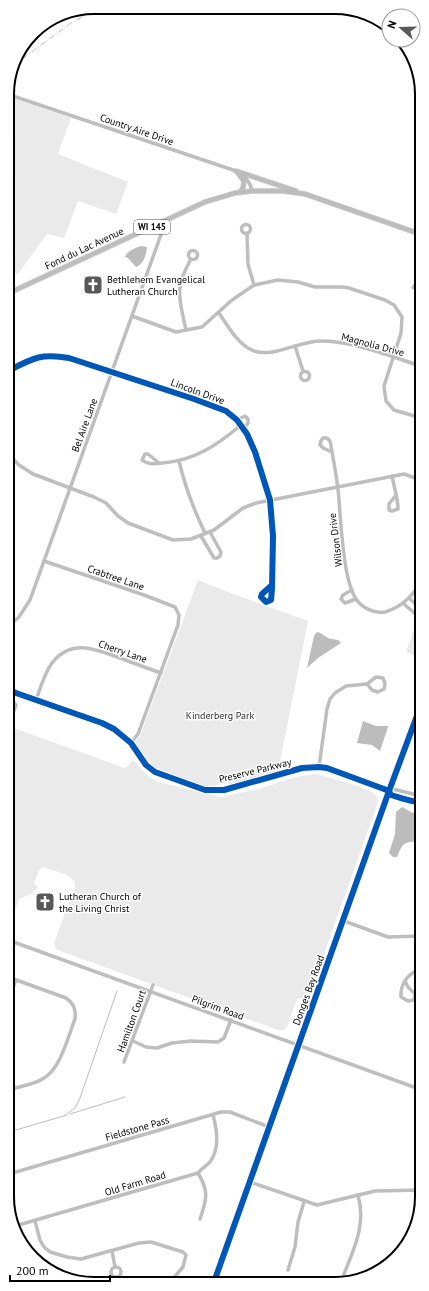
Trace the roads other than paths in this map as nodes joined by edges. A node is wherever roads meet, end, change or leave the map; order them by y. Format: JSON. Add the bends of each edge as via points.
{"nodes":[{"id":1,"x":14,"y":96,"type":"edge"},
{"id":2,"x":236,"y":172,"type":"junction"},
{"id":3,"x":252,"y":191,"type":"junction"},
{"id":4,"x":240,"y":192,"type":"junction"},
{"id":5,"x":305,"y":194,"type":"junction"},
{"id":6,"x":162,"y":222,"type":"junction"},
{"id":7,"x":415,"y":232,"type":"edge"},
{"id":8,"x":247,"y":233,"type":"dead end"},
{"id":9,"x":191,"y":259,"type":"dead end"},
{"id":10,"x":254,"y":285,"type":"junction"},
{"id":11,"x":14,"y":291,"type":"edge"},
{"id":12,"x":219,"y":313,"type":"junction"},
{"id":13,"x":132,"y":316,"type":"junction"},
{"id":14,"x":186,"y":330,"type":"junction"},
{"id":15,"x":295,"y":346,"type":"junction"},
{"id":16,"x":393,"y":357,"type":"junction"},
{"id":17,"x":415,"y":364,"type":"edge"},
{"id":18,"x":14,"y":368,"type":"edge"},
{"id":19,"x":303,"y":371,"type":"dead end"},
{"id":20,"x":111,"y":372,"type":"junction"},
{"id":21,"x":415,"y":416,"type":"edge"},
{"id":22,"x":237,"y":420,"type":"junction"},
{"id":23,"x":241,"y":425,"type":"junction"},
{"id":24,"x":244,"y":429,"type":"junction"},
{"id":25,"x":332,"y":452,"type":"dead end"},
{"id":26,"x":14,"y":460,"type":"edge"},
{"id":27,"x":179,"y":461,"type":"junction"},
{"id":28,"x":159,"y":464,"type":"dead end"},
{"id":29,"x":392,"y":476,"type":"junction"},
{"id":30,"x":415,"y":478,"type":"edge"},
{"id":31,"x":338,"y":487,"type":"junction"},
{"id":32,"x":70,"y":488,"type":"junction"},
{"id":33,"x":396,"y":495,"type":"dead end"},
{"id":34,"x":270,"y":500,"type":"junction"},
{"id":35,"x":210,"y":532,"type":"junction"},
{"id":36,"x":205,"y":533,"type":"junction"},
{"id":37,"x":201,"y":536,"type":"junction"},
{"id":38,"x":44,"y":561,"type":"junction"},
{"id":39,"x":272,"y":586,"type":"dead end"},
{"id":40,"x":352,"y":590,"type":"junction"},
{"id":41,"x":415,"y":590,"type":"edge"},
{"id":42,"x":409,"y":598,"type":"junction"},
{"id":43,"x":356,"y":600,"type":"junction"},
{"id":44,"x":415,"y":603,"type":"edge"},
{"id":45,"x":404,"y":604,"type":"junction"},
{"id":46,"x":415,"y":614,"type":"edge"},
{"id":47,"x":14,"y":622,"type":"edge"},
{"id":48,"x":161,"y":673,"type":"junction"},
{"id":49,"x":367,"y":684,"type":"junction"},
{"id":50,"x":14,"y":693,"type":"edge"},
{"id":51,"x":36,"y":700,"type":"junction"},
{"id":52,"x":415,"y":721,"type":"edge"},
{"id":53,"x":131,"y":743,"type":"junction"},
{"id":54,"x":318,"y":767,"type":"junction"},
{"id":55,"x":389,"y":791,"type":"junction"},
{"id":56,"x":415,"y":794,"type":"edge"},
{"id":57,"x":415,"y":802,"type":"edge"},
{"id":58,"x":344,"y":921,"type":"junction"},
{"id":59,"x":415,"y":936,"type":"edge"},
{"id":60,"x":14,"y":942,"type":"edge"},
{"id":61,"x":415,"y":971,"type":"edge"},
{"id":62,"x":16,"y":980,"type":"joint"},
{"id":63,"x":405,"y":981,"type":"junction"},
{"id":64,"x":153,"y":984,"type":"dead end"},
{"id":65,"x":14,"y":985,"type":"edge"},
{"id":66,"x":151,"y":991,"type":"junction"},
{"id":67,"x":231,"y":1020,"type":"junction"},
{"id":68,"x":133,"y":1041,"type":"junction"},
{"id":69,"x":299,"y":1045,"type":"junction"},
{"id":70,"x":124,"y":1062,"type":"dead end"},
{"id":71,"x":415,"y":1087,"type":"edge"},
{"id":72,"x":14,"y":1088,"type":"edge"},
{"id":73,"x":213,"y":1115,"type":"junction"},
{"id":74,"x":269,"y":1127,"type":"junction"},
{"id":75,"x":198,"y":1172,"type":"junction"},
{"id":76,"x":14,"y":1173,"type":"edge"},
{"id":77,"x":250,"y":1182,"type":"junction"},
{"id":78,"x":415,"y":1190,"type":"edge"},
{"id":79,"x":358,"y":1195,"type":"junction"},
{"id":80,"x":304,"y":1202,"type":"junction"},
{"id":81,"x":200,"y":1219,"type":"dead end"},
{"id":82,"x":35,"y":1221,"type":"junction"},
{"id":83,"x":19,"y":1225,"type":"edge"},
{"id":84,"x":112,"y":1251,"type":"junction"},
{"id":85,"x":115,"y":1267,"type":"dead end"},
{"id":86,"x":288,"y":1270,"type":"dead end"},
{"id":87,"x":343,"y":1276,"type":"edge"},
{"id":88,"x":174,"y":1277,"type":"edge"},
{"id":89,"x":216,"y":1277,"type":"edge"}],
"edges":[{"from":1,"to":2,"type":"street","name":"Country Aire Drive"},
{"from":2,"to":3,"type":"street","name":"Country Aire Drive","via":[[246,178]]},
{"from":2,"to":4,"type":"main road","via":[[244,181]]},
{"from":2,"to":5,"type":"main road"},
{"from":3,"to":4,"type":"main road","name":"Fond du Lac Avenue","number":"WI 145"},
{"from":3,"to":5,"type":"main road","name":"Fond du Lac Avenue","number":"WI 145"},
{"from":4,"to":6,"type":"main road","name":"Fond du Lac Avenue","number":"WI 145","via":[[205,202]]},
{"from":5,"to":7,"type":"main road","name":"Fond du Lac Avenue","number":"WI 145"},
{"from":6,"to":11,"type":"main road","name":"Fond du Lac Avenue","number":"WI 145"},
{"from":6,"to":13,"type":"street","name":"Bel Aire Lane","via":[[163,229]]},
{"from":8,"to":10,"type":"street","via":[[248,264]]},
{"from":9,"to":14,"type":"street","via":[[180,281],[179,295]]},
{"from":10,"to":12,"type":"street","via":[[232,300]]},
{"from":10,"to":16,"type":"street","via":[[288,280],[316,287],[349,288],[385,300],[394,305],[402,317]]},
{"from":12,"to":14,"type":"street","via":[[202,327]]},
{"from":12,"to":15,"type":"street","name":"Magnolia Drive","via":[[243,345],[254,351],[270,353]]},
{"from":13,"to":14,"type":"street","via":[[176,332]]},
{"from":13,"to":20,"type":"street","name":"Bel Aire Lane"},
{"from":15,"to":16,"type":"street","name":"Magnolia Drive","via":[[322,341],[346,343]]},
{"from":15,"to":19,"type":"street"},
{"from":16,"to":17,"type":"street","name":"Magnolia Drive"},
{"from":16,"to":21,"type":"street","via":[[384,386],[386,401],[394,410]]},
{"from":18,"to":20,"type":"street","name":"Lincoln Drive","via":[[40,356],[53,356],[69,358]]},
{"from":20,"to":22,"type":"street","name":"Lincoln Drive","via":[[226,411]]},
{"from":20,"to":32,"type":"street","name":"Bel Aire Lane"},
{"from":22,"to":23,"type":"street","name":"Lincoln Drive"},
{"from":22,"to":24,"type":"street","via":[[245,416],[248,418]]},
{"from":23,"to":24,"type":"street","name":"Lincoln Drive"},
{"from":23,"to":27,"type":"street","via":[[212,447],[192,458]]},
{"from":24,"to":34,"type":"street","name":"Lincoln Drive","via":[[256,452]]},
{"from":25,"to":31,"type":"street","name":"Wilson Drive"},
{"from":26,"to":32,"type":"street","via":[[33,474]]},
{"from":27,"to":28,"type":"street"},
{"from":27,"to":36,"type":"street","via":[[194,510]]},
{"from":29,"to":30,"type":"street","via":[[404,474]]},
{"from":29,"to":31,"type":"street"},
{"from":29,"to":33,"type":"street"},
{"from":31,"to":34,"type":"street"},
{"from":31,"to":40,"type":"street","name":"Wilson Drive","via":[[345,559]]},
{"from":32,"to":37,"type":"street","via":[[106,503],[128,523],[149,532],[173,540]]},
{"from":32,"to":38,"type":"street","name":"Bel Aire Lane"},
{"from":34,"to":35,"type":"street","via":[[243,508]]},
{"from":34,"to":39,"type":"street","name":"Lincoln Drive","via":[[273,536]]},
{"from":35,"to":36,"type":"street"},
{"from":35,"to":37,"type":"street","via":[[221,552],[218,558],[214,558]]},
{"from":36,"to":37,"type":"street"},
{"from":38,"to":47,"type":"street","name":"Bel Aire Lane","via":[[26,608]]},
{"from":38,"to":48,"type":"street","name":"Crabtree Lane","via":[[175,607],[179,615],[178,625]]},
{"from":40,"to":43,"type":"street","name":"Wilson Drive"},
{"from":40,"to":43,"type":"street","via":[[341,599],[345,603]]},
{"from":41,"to":42,"type":"street"},
{"from":42,"to":44,"type":"street"},
{"from":42,"to":45,"type":"street"},
{"from":43,"to":45,"type":"street","via":[[366,608],[381,613]]},
{"from":45,"to":46,"type":"street"},
{"from":48,"to":51,"type":"street","name":"Cherry Lane","via":[[95,649],[79,647],[63,652],[53,662],[46,672]]},
{"from":48,"to":53,"type":"street","via":[[138,734]]},
{"from":49,"to":49,"type":"street","via":[[378,692],[385,684],[383,678],[376,677]]},
{"from":49,"to":54,"type":"street","via":[[346,686],[330,700]]},
{"from":50,"to":51,"type":"street","name":"Preserve Parkway"},
{"from":51,"to":53,"type":"street","name":"Preserve Parkway","via":[[102,723]]},
{"from":52,"to":55,"type":"street","name":"Donges Bay Road"},
{"from":53,"to":54,"type":"street","name":"Preserve Parkway","via":[[146,765],[155,772],[205,790],[224,790],[302,768]]},
{"from":54,"to":55,"type":"street","name":"Preserve Parkway"},
{"from":55,"to":56,"type":"street","via":[[393,789]]},
{"from":55,"to":57,"type":"street"},
{"from":55,"to":58,"type":"street","name":"Donges Bay Road"},
{"from":58,"to":59,"type":"street","via":[[388,937]]},
{"from":58,"to":69,"type":"street","name":"Donges Bay Road"},
{"from":60,"to":66,"type":"street","name":"Pilgrim Road"},
{"from":61,"to":63,"type":"street"},
{"from":62,"to":65,"type":"street"},
{"from":62,"to":72,"type":"street","via":[[66,998],[76,1012],[53,1071],[38,1081]]},
{"from":63,"to":63,"type":"street","via":[[401,997],[408,1001],[413,1000],[415,994]]},
{"from":64,"to":66,"type":"street","name":"Hamilton Court"},
{"from":66,"to":67,"type":"street","name":"Pilgrim Road"},
{"from":66,"to":68,"type":"street","name":"Hamilton Court"},
{"from":67,"to":68,"type":"street","via":[[224,1038],[218,1042],[191,1041],[157,1048],[146,1047]]},
{"from":67,"to":69,"type":"street","name":"Pilgrim Road"},
{"from":68,"to":70,"type":"street","name":"Hamilton Court"},
{"from":69,"to":71,"type":"street","name":"Pilgrim Road"},
{"from":69,"to":74,"type":"street","name":"Donges Bay Road"},
{"from":73,"to":74,"type":"street","name":"Fieldstone Pass","via":[[230,1112]]},
{"from":73,"to":75,"type":"street","via":[[217,1141],[210,1161]]},
{"from":73,"to":76,"type":"street","name":"Fieldstone Pass"},
{"from":74,"to":77,"type":"street","name":"Donges Bay Road"},
{"from":75,"to":81,"type":"street","via":[[206,1190],[206,1201]]},
{"from":75,"to":82,"type":"street","name":"Old Farm Road"},
{"from":77,"to":80,"type":"street"},
{"from":77,"to":89,"type":"street","name":"Donges Bay Road"},
{"from":78,"to":79,"type":"street","via":[[374,1191]]},
{"from":79,"to":80,"type":"street","via":[[317,1205]]},
{"from":79,"to":87,"type":"street","via":[[361,1206],[360,1228]]},
{"from":80,"to":86,"type":"street"},
{"from":82,"to":83,"type":"street","name":"Old Farm Road"},
{"from":82,"to":84,"type":"street","via":[[40,1240],[50,1252],[81,1259]]},
{"from":84,"to":85,"type":"street"},
{"from":84,"to":88,"type":"street","via":[[151,1242],[183,1252],[186,1255],[183,1267]]}]}
